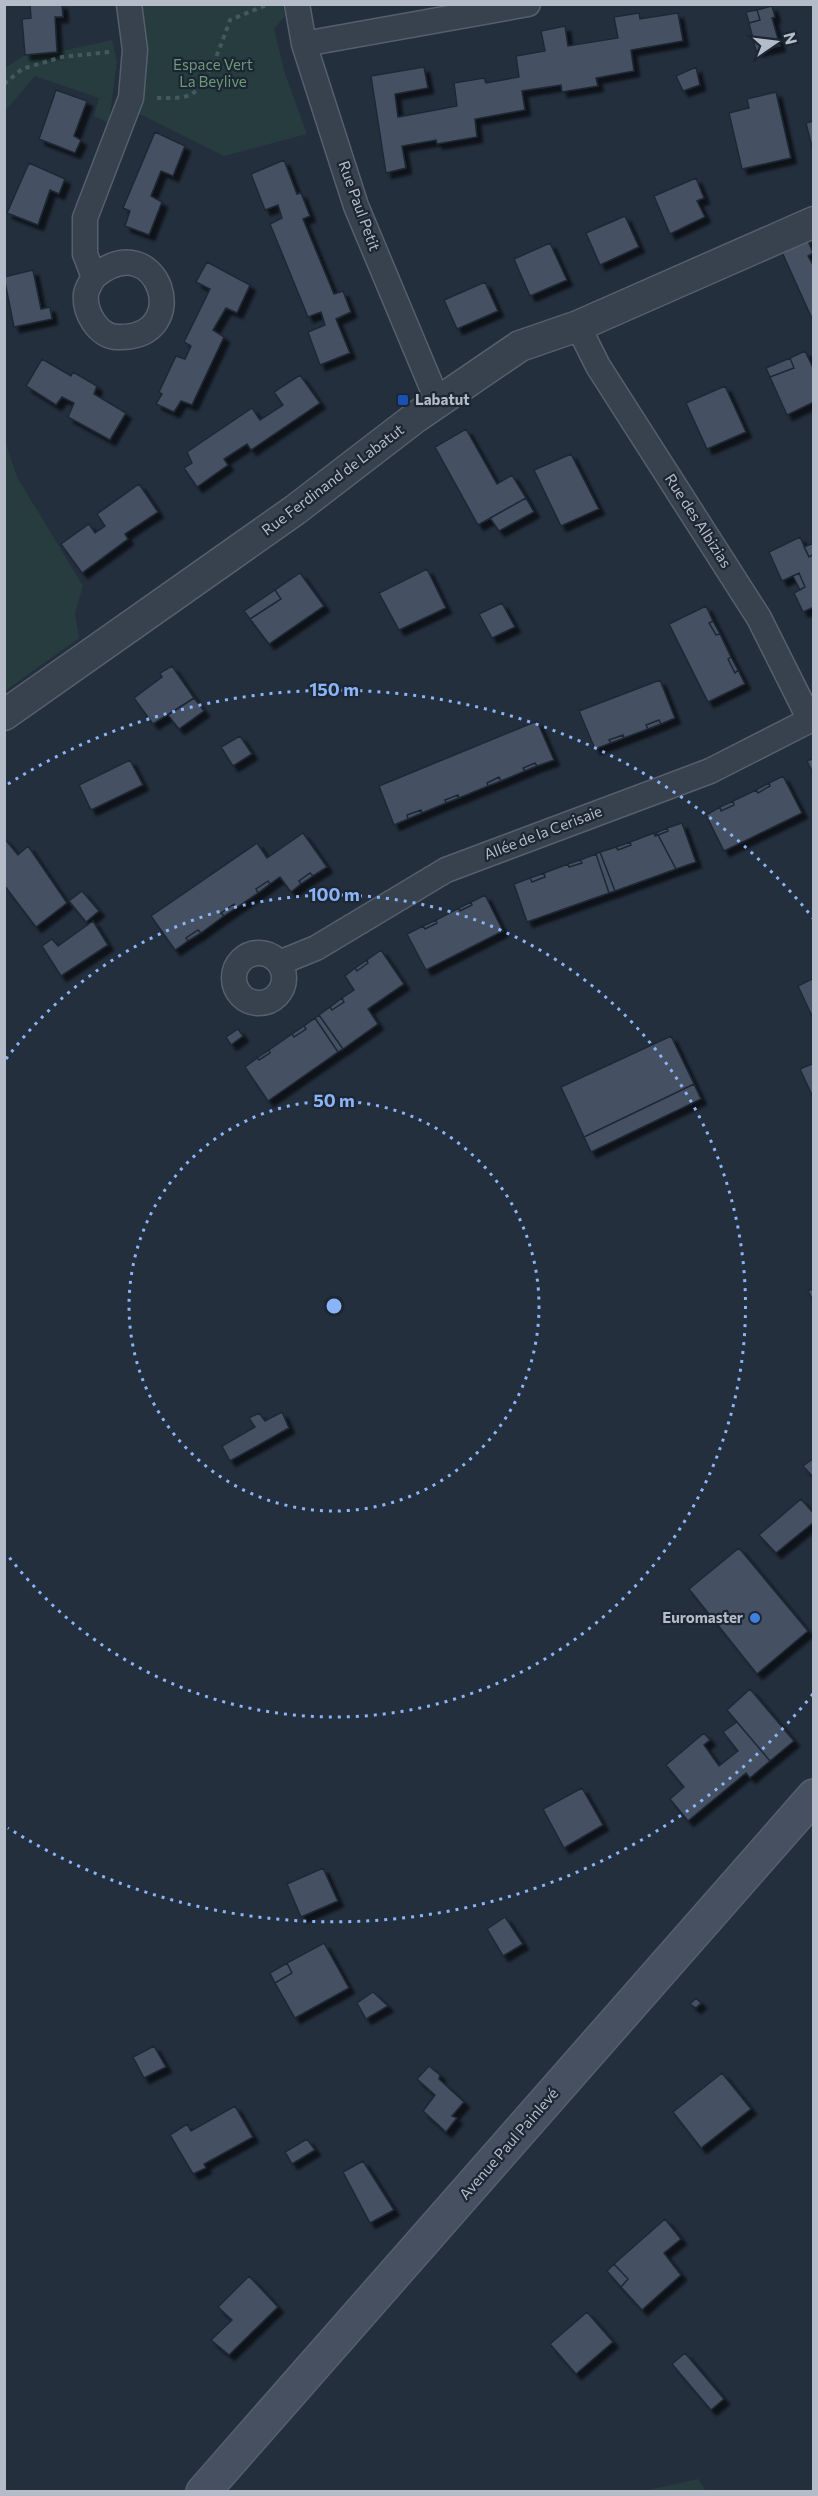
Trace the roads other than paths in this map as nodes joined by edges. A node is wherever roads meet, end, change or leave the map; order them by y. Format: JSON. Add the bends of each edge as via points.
{"nodes":[{"id":1,"x":129,"y":4,"type":"edge"},
{"id":2,"x":297,"y":4,"type":"edge"},
{"id":3,"x":525,"y":5,"type":"edge"},
{"id":4,"x":304,"y":44,"type":"junction"},
{"id":5,"x":813,"y":222,"type":"edge"},
{"id":6,"x":94,"y":277,"type":"dead end"},
{"id":7,"x":578,"y":326,"type":"junction"},
{"id":8,"x":438,"y":402,"type":"junction"},
{"id":9,"x":4,"y":715,"type":"edge"},
{"id":10,"x":812,"y":719,"type":"edge"},
{"id":11,"x":279,"y":963,"type":"dead end"},
{"id":12,"x":813,"y":1796,"type":"edge"},
{"id":13,"x":203,"y":2492,"type":"edge"}],
"edges":[{"from":1,"to":6,"type":"street","via":[[135,50],[131,98],[85,218],[85,254]]},
{"from":2,"to":4,"type":"street","name":"Rue Paul Petit"},
{"from":3,"to":4,"type":"street"},
{"from":4,"to":8,"type":"street","name":"Rue Paul Petit","via":[[356,206]]},
{"from":5,"to":7,"type":"street","name":"Rue Ferdinand de Labatut"},
{"from":7,"to":8,"type":"street","name":"Rue Ferdinand de Labatut","via":[[520,346]]},
{"from":7,"to":10,"type":"street","name":"Rue des Albizias","via":[[598,366],[759,618]]},
{"from":8,"to":9,"type":"street","name":"Rue Ferdinand de Labatut","via":[[295,510]]},
{"from":10,"to":11,"type":"street","name":"Allée de la Cerisaie","via":[[710,771],[446,870],[316,948]]},
{"from":12,"to":13,"type":"main road","name":"Avenue Paul Painlevé"}]}
